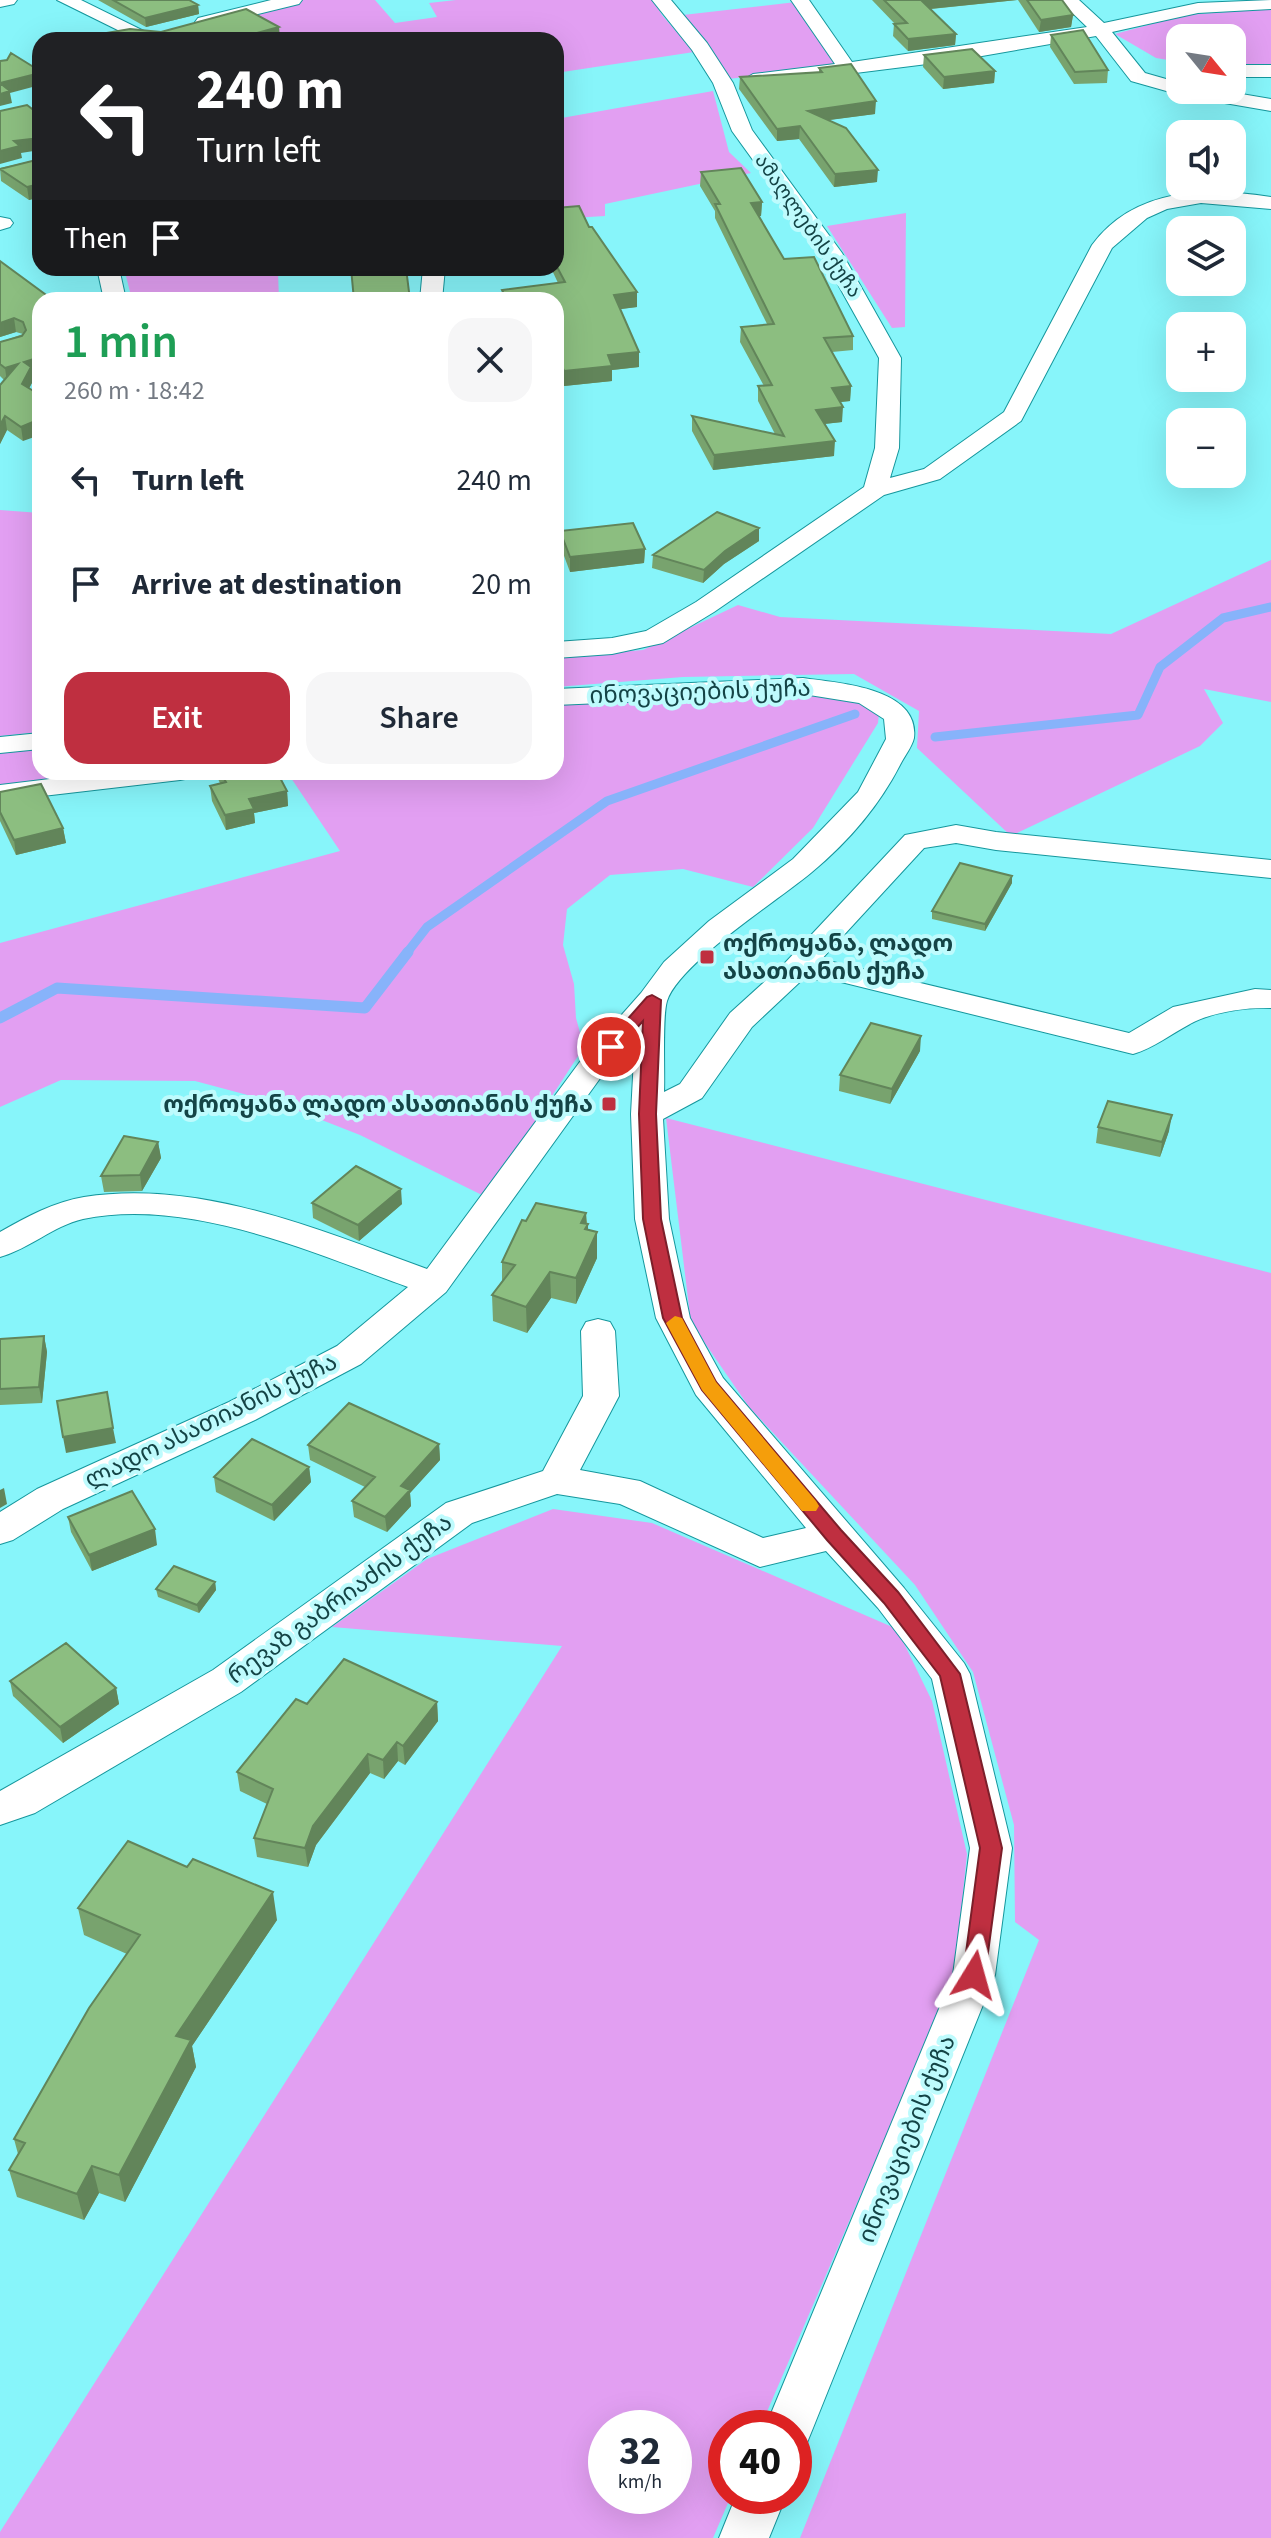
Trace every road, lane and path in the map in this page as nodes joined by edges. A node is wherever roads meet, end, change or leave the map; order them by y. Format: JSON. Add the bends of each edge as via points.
{"nodes":[{"id":1,"x":8,"y":0,"type":"edge"},
{"id":2,"x":66,"y":0,"type":"edge"},
{"id":3,"x":293,"y":0,"type":"edge"},
{"id":4,"x":661,"y":0,"type":"edge"},
{"id":5,"x":800,"y":0,"type":"edge"},
{"id":6,"x":1068,"y":0,"type":"edge"},
{"id":7,"x":0,"y":2,"type":"edge"},
{"id":8,"x":1271,"y":4,"type":"edge"},
{"id":9,"x":1100,"y":29,"type":"junction"},
{"id":10,"x":136,"y":32,"type":"edge"},
{"id":11,"x":167,"y":32,"type":"edge"},
{"id":12,"x":1123,"y":61,"type":"junction"},
{"id":13,"x":1166,"y":66,"type":"dead end"},
{"id":14,"x":847,"y":68,"type":"junction"},
{"id":15,"x":1246,"y":71,"type":"edge"},
{"id":16,"x":1271,"y":71,"type":"edge"},
{"id":17,"x":723,"y":83,"type":"junction"},
{"id":18,"x":1166,"y":85,"type":"edge"},
{"id":19,"x":1246,"y":101,"type":"edge"},
{"id":20,"x":1271,"y":105,"type":"edge"},
{"id":21,"x":1271,"y":203,"type":"edge"},
{"id":22,"x":875,"y":490,"type":"junction"},
{"id":23,"x":564,"y":649,"type":"edge"},
{"id":24,"x":564,"y":697,"type":"edge"},
{"id":25,"x":32,"y":742,"type":"edge"},
{"id":26,"x":0,"y":745,"type":"edge"},
{"id":27,"x":111,"y":780,"type":"edge"},
{"id":28,"x":0,"y":793,"type":"edge"},
{"id":29,"x":1271,"y":869,"type":"edge"},
{"id":30,"x":794,"y":971,"type":"junction"},
{"id":31,"x":1271,"y":999,"type":"edge"},
{"id":32,"x":652,"y":1000,"type":"junction"},
{"id":33,"x":647,"y":1114,"type":"junction"},
{"id":34,"x":0,"y":1246,"type":"edge"},
{"id":35,"x":434,"y":1284,"type":"junction"},
{"id":36,"x":598,"y":1331,"type":"dead end"},
{"id":37,"x":556,"y":1480,"type":"junction"},
{"id":38,"x":0,"y":1530,"type":"edge"},
{"id":39,"x":834,"y":1535,"type":"junction"},
{"id":40,"x":0,"y":1808,"type":"edge"},
{"id":41,"x":796,"y":2410,"type":"edge"},
{"id":42,"x":754,"y":2514,"type":"edge"},
{"id":43,"x":744,"y":2538,"type":"edge"}],
"edges":[{"from":1,"to":7,"type":"street"},
{"from":2,"to":10,"type":"street"},
{"from":3,"to":11,"type":"street"},
{"from":4,"to":17,"type":"street","name":"ამაღლების ქუჩა"},
{"from":5,"to":14,"type":"street"},
{"from":6,"to":9,"type":"street"},
{"from":8,"to":9,"type":"street","via":[[1198,8]]},
{"from":9,"to":12,"type":"street"},
{"from":9,"to":14,"type":"street"},
{"from":12,"to":13,"type":"street"},
{"from":12,"to":18,"type":"street","via":[[1138,77]]},
{"from":14,"to":17,"type":"street"},
{"from":15,"to":16,"type":"street"},
{"from":17,"to":22,"type":"street","name":"ამაღლების ქუჩა","via":[[742,131],[831,253],[890,358],[887,448]]},
{"from":19,"to":20,"type":"street"},
{"from":21,"to":22,"type":"street","via":[[1221,195],[1160,203],[1123,222],[1103,245],[1013,416],[932,474]]},
{"from":22,"to":23,"type":"street","via":[[654,637]]},
{"from":24,"to":32,"type":"street","name":"ინოვაციების ქუჩა","via":[[803,686],[867,696],[897,716],[900,739],[870,796],[803,865],[675,968]]},
{"from":25,"to":26,"type":"street"},
{"from":27,"to":28,"type":"street"},
{"from":29,"to":30,"type":"street","via":[[939,835],[915,841]]},
{"from":30,"to":31,"type":"street","via":[[833,971],[1133,1044],[1184,1014]]},
{"from":30,"to":33,"type":"street","via":[[741,1020],[691,1091]]},
{"from":32,"to":33,"type":"street","name":"ინოვაციების ქუჩა"},
{"from":32,"to":35,"type":"street","name":"ლადო ასათიანის ქუჩა","via":[[590,1070]]},
{"from":33,"to":39,"type":"street","name":"ინოვაციების ქუჩა","via":[[652,1219],[673,1318],[709,1386]]},
{"from":34,"to":35,"type":"street","via":[[82,1208],[161,1205],[252,1220]]},
{"from":35,"to":38,"type":"street","name":"ლადო ასათიანის ქუჩა","via":[[349,1355],[242,1411],[50,1499]]},
{"from":36,"to":37,"type":"street","via":[[601,1396]]},
{"from":37,"to":39,"type":"street","name":"რევაზ გაბრიაძის ქუჩა","via":[[627,1491],[760,1553]]},
{"from":37,"to":40,"type":"street","name":"რევაზ გაბრიაძის ქუჩა","via":[[459,1513],[227,1681],[21,1801]]},
{"from":39,"to":41,"type":"street","name":"ინოვაციების ქუჩა","via":[[950,1674],[991,1848],[974,1975]]},
{"from":42,"to":43,"type":"street"}]}
